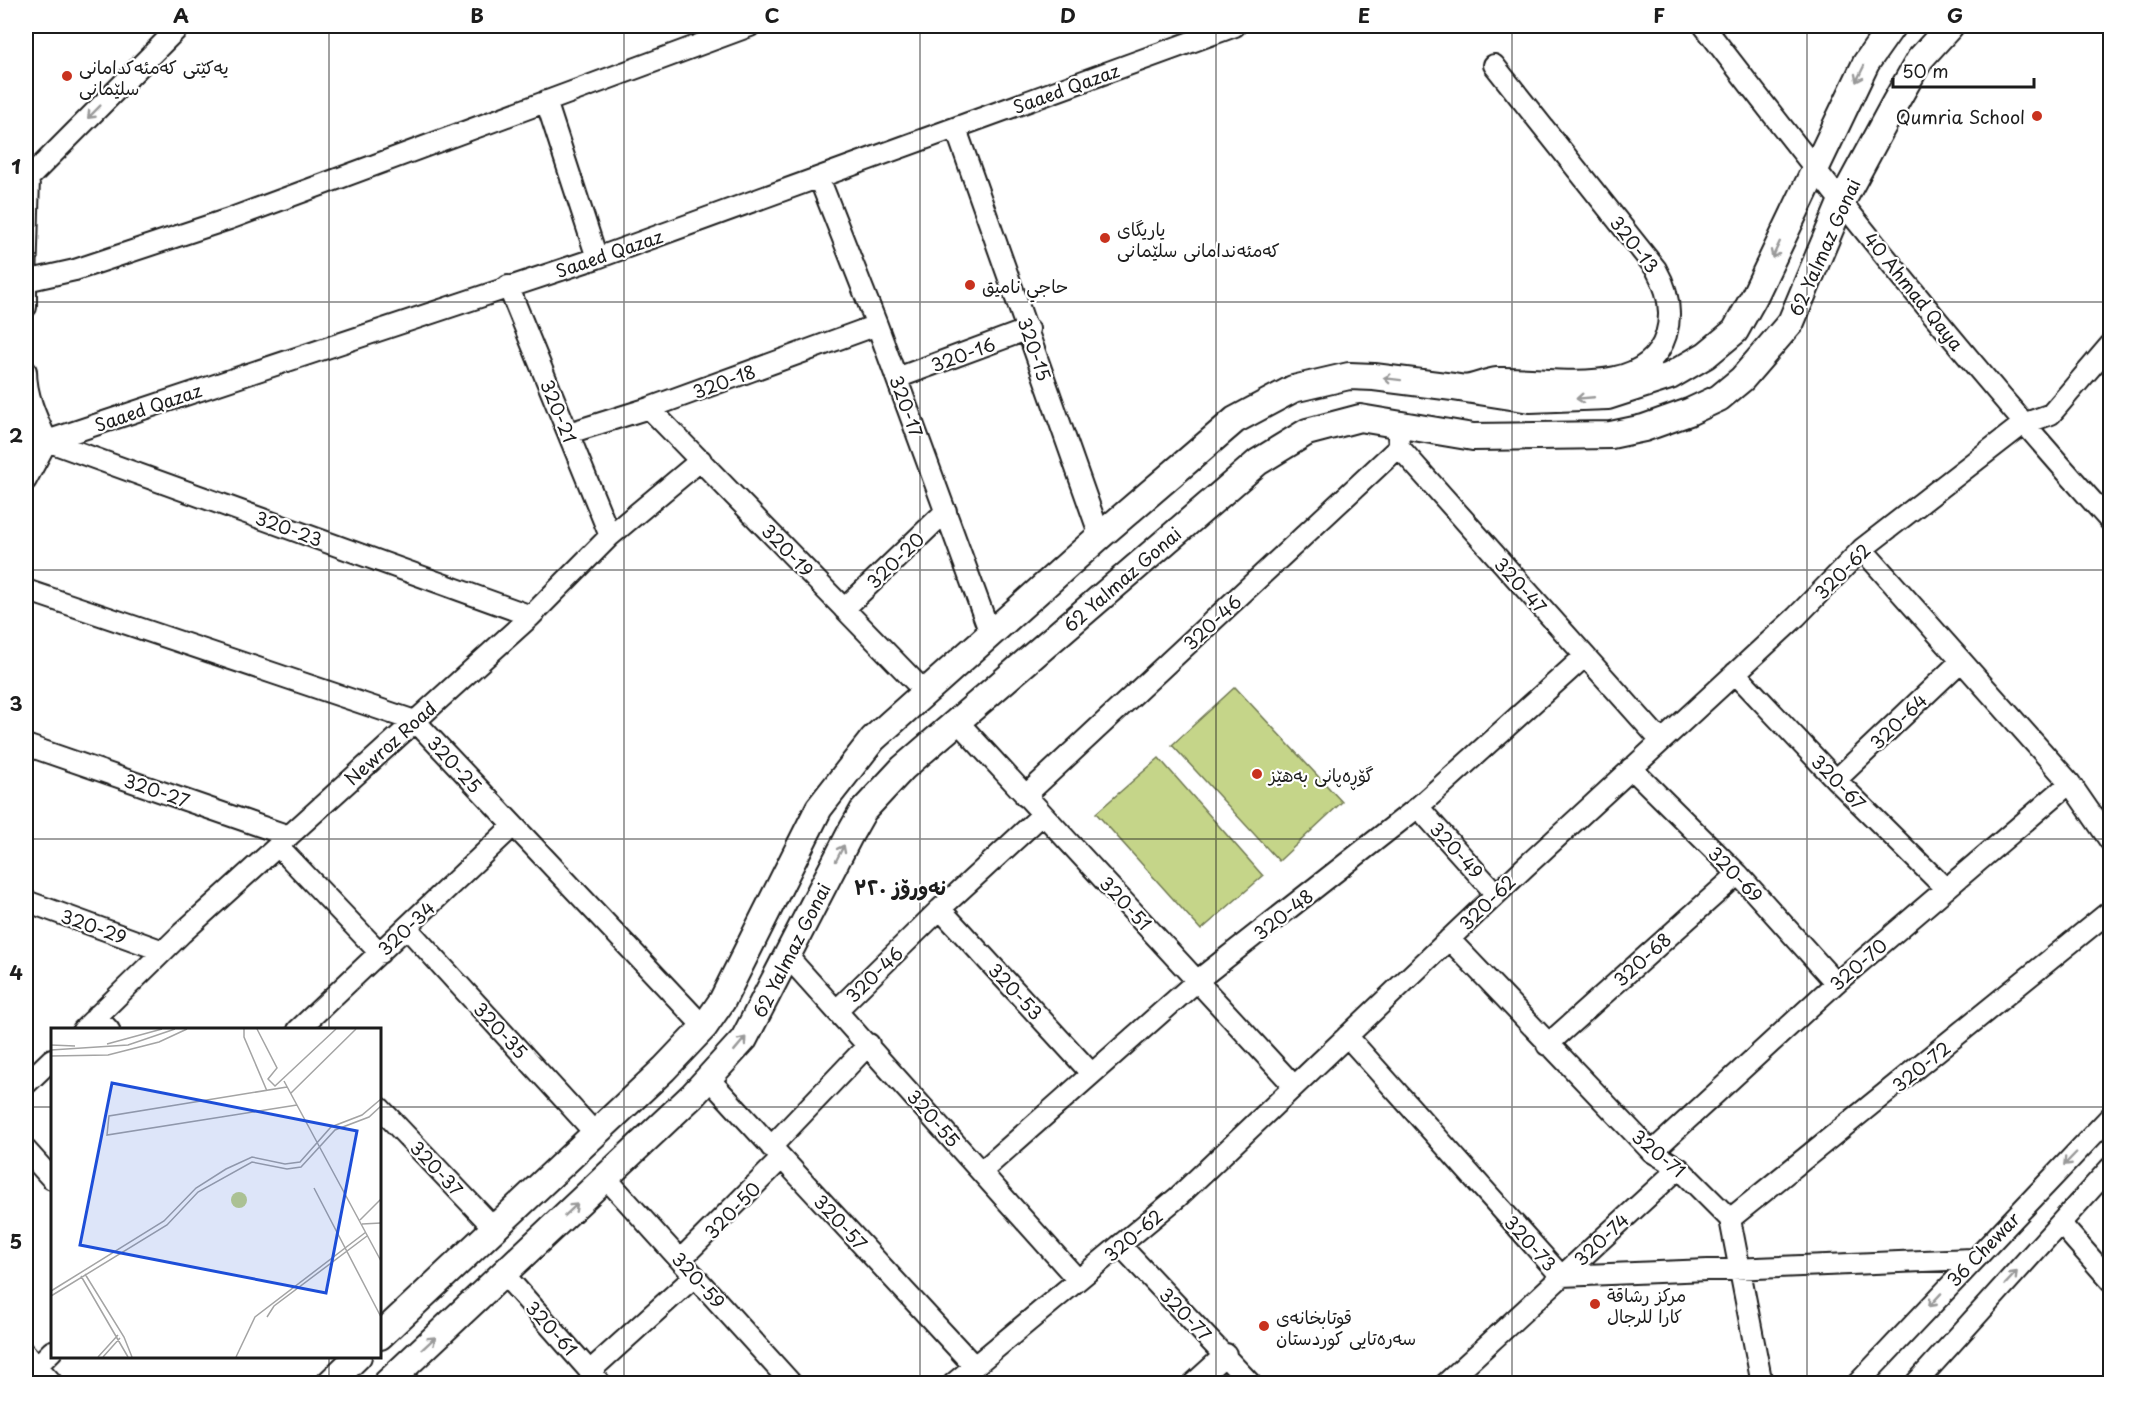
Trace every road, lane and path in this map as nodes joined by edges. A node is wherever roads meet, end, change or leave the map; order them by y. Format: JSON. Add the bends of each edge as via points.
{"nodes":[{"id":1,"x":180,"y":26,"type":"edge"},
{"id":2,"x":750,"y":26,"type":"edge"},
{"id":3,"x":1235,"y":26,"type":"edge"},
{"id":4,"x":1704,"y":26,"type":"edge"},
{"id":5,"x":1892,"y":26,"type":"edge"},
{"id":6,"x":1950,"y":26,"type":"edge"},
{"id":7,"x":703,"y":34,"type":"edge"},
{"id":8,"x":1494,"y":65,"type":"dead end"},
{"id":9,"x":546,"y":100,"type":"junction"},
{"id":10,"x":956,"y":129,"type":"junction"},
{"id":11,"x":1814,"y":169,"type":"junction"},
{"id":12,"x":27,"y":174,"type":"edge"},
{"id":13,"x":819,"y":178,"type":"junction"},
{"id":14,"x":1841,"y":203,"type":"junction"},
{"id":15,"x":597,"y":258,"type":"junction"},
{"id":16,"x":26,"y":281,"type":"edge"},
{"id":17,"x":508,"y":286,"type":"junction"},
{"id":18,"x":26,"y":307,"type":"edge"},
{"id":19,"x":877,"y":325,"type":"junction"},
{"id":20,"x":1029,"y":329,"type":"junction"},
{"id":21,"x":2109,"y":351,"type":"edge"},
{"id":22,"x":26,"y":371,"type":"edge"},
{"id":23,"x":897,"y":378,"type":"junction"},
{"id":24,"x":1453,"y":387,"type":"junction"},
{"id":25,"x":649,"y":408,"type":"junction"},
{"id":26,"x":2023,"y":424,"type":"junction"},
{"id":27,"x":569,"y":433,"type":"junction"},
{"id":28,"x":1398,"y":435,"type":"junction"},
{"id":29,"x":47,"y":441,"type":"junction"},
{"id":30,"x":26,"y":442,"type":"edge"},
{"id":31,"x":702,"y":460,"type":"junction"},
{"id":32,"x":26,"y":480,"type":"edge"},
{"id":33,"x":946,"y":511,"type":"junction"},
{"id":34,"x":2110,"y":521,"type":"edge"},
{"id":35,"x":610,"y":536,"type":"junction"},
{"id":36,"x":1100,"y":536,"type":"junction"},
{"id":37,"x":1862,"y":549,"type":"junction"},
{"id":38,"x":26,"y":590,"type":"edge"},
{"id":39,"x":844,"y":609,"type":"junction"},
{"id":40,"x":531,"y":616,"type":"junction"},
{"id":41,"x":991,"y":636,"type":"junction"},
{"id":42,"x":1585,"y":656,"type":"junction"},
{"id":43,"x":1960,"y":662,"type":"junction"},
{"id":44,"x":1735,"y":673,"type":"junction"},
{"id":45,"x":926,"y":693,"type":"junction"},
{"id":46,"x":414,"y":721,"type":"junction"},
{"id":47,"x":957,"y":721,"type":"junction"},
{"id":48,"x":1661,"y":741,"type":"junction"},
{"id":49,"x":26,"y":745,"type":"edge"},
{"id":50,"x":1631,"y":768,"type":"junction"},
{"id":51,"x":1836,"y":780,"type":"junction"},
{"id":52,"x":2070,"y":783,"type":"junction"},
{"id":53,"x":1025,"y":796,"type":"junction"},
{"id":54,"x":1418,"y":807,"type":"junction"},
{"id":55,"x":1042,"y":815,"type":"junction"},
{"id":56,"x":513,"y":826,"type":"junction"},
{"id":57,"x":283,"y":841,"type":"junction"},
{"id":58,"x":2110,"y":841,"type":"edge"},
{"id":59,"x":1738,"y":874,"type":"junction"},
{"id":60,"x":781,"y":884,"type":"junction"},
{"id":61,"x":1946,"y":889,"type":"junction"},
{"id":62,"x":1496,"y":894,"type":"junction"},
{"id":63,"x":817,"y":899,"type":"junction"},
{"id":64,"x":26,"y":901,"type":"edge"},
{"id":65,"x":940,"y":909,"type":"junction"},
{"id":66,"x":2110,"y":911,"type":"edge"},
{"id":67,"x":407,"y":928,"type":"junction"},
{"id":68,"x":1449,"y":939,"type":"junction"},
{"id":69,"x":163,"y":951,"type":"junction"},
{"id":70,"x":380,"y":953,"type":"junction"},
{"id":71,"x":788,"y":957,"type":"junction"},
{"id":72,"x":1198,"y":980,"type":"junction"},
{"id":73,"x":1836,"y":983,"type":"junction"},
{"id":74,"x":837,"y":1010,"type":"junction"},
{"id":75,"x":96,"y":1025,"type":"edge"},
{"id":76,"x":704,"y":1027,"type":"junction"},
{"id":77,"x":302,"y":1028,"type":"edge"},
{"id":78,"x":1347,"y":1036,"type":"junction"},
{"id":79,"x":869,"y":1044,"type":"junction"},
{"id":80,"x":1547,"y":1045,"type":"junction"},
{"id":81,"x":26,"y":1058,"type":"edge"},
{"id":82,"x":49,"y":1062,"type":"edge"},
{"id":83,"x":1091,"y":1073,"type":"junction"},
{"id":84,"x":708,"y":1078,"type":"junction"},
{"id":85,"x":26,"y":1084,"type":"edge"},
{"id":86,"x":1294,"y":1086,"type":"junction"},
{"id":87,"x":381,"y":1109,"type":"edge"},
{"id":88,"x":2110,"y":1117,"type":"edge"},
{"id":89,"x":596,"y":1133,"type":"junction"},
{"id":90,"x":26,"y":1150,"type":"edge"},
{"id":91,"x":1652,"y":1152,"type":"junction"},
{"id":92,"x":777,"y":1153,"type":"junction"},
{"id":93,"x":1679,"y":1168,"type":"junction"},
{"id":94,"x":2110,"y":1168,"type":"edge"},
{"id":95,"x":981,"y":1172,"type":"junction"},
{"id":96,"x":605,"y":1177,"type":"junction"},
{"id":97,"x":51,"y":1178,"type":"edge"},
{"id":98,"x":1730,"y":1219,"type":"junction"},
{"id":99,"x":2061,"y":1224,"type":"junction"},
{"id":100,"x":494,"y":1228,"type":"junction"},
{"id":101,"x":1120,"y":1245,"type":"junction"},
{"id":102,"x":1972,"y":1259,"type":"junction"},
{"id":103,"x":681,"y":1260,"type":"junction"},
{"id":104,"x":1741,"y":1268,"type":"junction"},
{"id":105,"x":503,"y":1273,"type":"junction"},
{"id":106,"x":695,"y":1276,"type":"junction"},
{"id":107,"x":1561,"y":1276,"type":"junction"},
{"id":108,"x":1078,"y":1280,"type":"junction"},
{"id":109,"x":2110,"y":1281,"type":"edge"},
{"id":110,"x":383,"y":1326,"type":"edge"},
{"id":111,"x":51,"y":1351,"type":"edge"},
{"id":112,"x":1226,"y":1354,"type":"junction"},
{"id":113,"x":356,"y":1358,"type":"edge"},
{"id":114,"x":31,"y":1360,"type":"edge"},
{"id":115,"x":974,"y":1366,"type":"junction"},
{"id":116,"x":596,"y":1377,"type":"edge"},
{"id":117,"x":399,"y":1379,"type":"edge"},
{"id":118,"x":53,"y":1383,"type":"edge"},
{"id":119,"x":329,"y":1383,"type":"edge"},
{"id":120,"x":792,"y":1383,"type":"edge"},
{"id":121,"x":953,"y":1383,"type":"edge"},
{"id":122,"x":1193,"y":1383,"type":"edge"},
{"id":123,"x":1251,"y":1383,"type":"edge"},
{"id":124,"x":1445,"y":1383,"type":"edge"},
{"id":125,"x":1762,"y":1383,"type":"edge"},
{"id":126,"x":1857,"y":1383,"type":"edge"},
{"id":127,"x":1915,"y":1383,"type":"edge"}],
"edges":[{"from":1,"to":12,"type":"street","one_way":true},
{"from":2,"to":7,"type":"street"},
{"from":3,"to":10,"type":"street","name":"Saaed Qazaz"},
{"from":4,"to":11,"type":"street","name":"40 Ahmad Qaya"},
{"from":5,"to":11,"type":"main road","one_way":true,"via":[[1866,63]]},
{"from":6,"to":14,"type":"main road","name":"62 Yalmaz Gonai","via":[[1920,59]]},
{"from":7,"to":9,"type":"street"},
{"from":8,"to":24,"type":"street","name":"320-13","via":[[1656,269],[1668,296],[1668,327],[1652,360],[1632,373],[1554,381],[1498,378]]},
{"from":9,"to":15,"type":"street"},
{"from":9,"to":16,"type":"street","via":[[229,219],[75,270]]},
{"from":10,"to":13,"type":"street","name":"Saaed Qazaz"},
{"from":10,"to":20,"type":"street","name":"320-15"},
{"from":11,"to":14,"type":"street","name":"40 Ahmad Qaya"},
{"from":11,"to":24,"type":"main road","one_way":true,"via":[[1735,331],[1706,355],[1670,376],[1608,396],[1530,399]]},
{"from":12,"to":16,"type":"street"},
{"from":13,"to":15,"type":"street","name":"Saaed Qazaz"},
{"from":13,"to":19,"type":"street","name":"320-17"},
{"from":14,"to":26,"type":"street","name":"40 Ahmad Qaya"},
{"from":14,"to":28,"type":"main road","name":"62 Yalmaz Gonai","via":[[1791,322],[1742,379],[1719,398],[1644,428],[1611,435]]},
{"from":15,"to":17,"type":"street","name":"Saaed Qazaz"},
{"from":16,"to":18,"type":"street"},
{"from":17,"to":27,"type":"street","name":"320-21"},
{"from":17,"to":29,"type":"street","name":"Saaed Qazaz"},
{"from":19,"to":23,"type":"street","name":"320-17"},
{"from":19,"to":25,"type":"street","name":"320-18"},
{"from":20,"to":23,"type":"street","name":"320-16"},
{"from":20,"to":36,"type":"street","name":"320-15"},
{"from":21,"to":26,"type":"street","name":"320-62","via":[[2051,414]]},
{"from":22,"to":29,"type":"street","via":[[34,411]]},
{"from":23,"to":33,"type":"street","name":"320-17"},
{"from":24,"to":36,"type":"main road","one_way":true,"via":[[1349,376],[1293,389],[1235,420]]},
{"from":25,"to":27,"type":"street","name":"320-18"},
{"from":25,"to":31,"type":"street","name":"320-19"},
{"from":26,"to":34,"type":"street","name":"40 Ahmad Qaya"},
{"from":26,"to":37,"type":"street","name":"320-62"},
{"from":27,"to":35,"type":"street","name":"320-21"},
{"from":28,"to":42,"type":"street","name":"320-47"},
{"from":28,"to":47,"type":"main road","name":"62 Yalmaz Gonai","via":[[1360,418],[1307,432],[1258,462]]},
{"from":28,"to":53,"type":"street","name":"320-46"},
{"from":29,"to":30,"type":"street"},
{"from":29,"to":32,"type":"street"},
{"from":29,"to":40,"type":"street","name":"320-23"},
{"from":31,"to":35,"type":"street","name":"Newroz Road"},
{"from":31,"to":39,"type":"street","name":"320-19"},
{"from":33,"to":39,"type":"street","name":"320-20"},
{"from":33,"to":41,"type":"street","name":"320-17"},
{"from":35,"to":40,"type":"street","name":"Newroz Road"},
{"from":36,"to":41,"type":"main road"},
{"from":37,"to":43,"type":"street"},
{"from":37,"to":44,"type":"street","name":"320-62"},
{"from":38,"to":46,"type":"street","name":"320-25"},
{"from":39,"to":45,"type":"street","name":"320-19"},
{"from":40,"to":46,"type":"street","name":"Newroz Road"},
{"from":41,"to":45,"type":"main road"},
{"from":42,"to":48,"type":"street","name":"320-47"},
{"from":42,"to":54,"type":"street","name":"320-48"},
{"from":43,"to":51,"type":"street","name":"320-64"},
{"from":43,"to":52,"type":"street"},
{"from":44,"to":48,"type":"street","name":"320-62"},
{"from":44,"to":51,"type":"street","name":"320-67"},
{"from":45,"to":60,"type":"main road","via":[[873,738],[819,808]]},
{"from":46,"to":56,"type":"street","name":"320-25"},
{"from":46,"to":57,"type":"street","name":"Newroz Road"},
{"from":47,"to":53,"type":"street","name":"320-51"},
{"from":63,"to":47,"type":"main road","name":"62 Yalmaz Gonai","one_way":true,"via":[[863,811],[903,768]]},
{"from":48,"to":50,"type":"street","name":"320-62"},
{"from":49,"to":57,"type":"street","name":"320-27"},
{"from":50,"to":59,"type":"street","name":"320-69"},
{"from":50,"to":62,"type":"street","name":"320-62"},
{"from":51,"to":61,"type":"street","name":"320-67"},
{"from":52,"to":58,"type":"street"},
{"from":52,"to":61,"type":"street","name":"320-70"},
{"from":53,"to":55,"type":"street","name":"320-51"},
{"from":54,"to":62,"type":"street","name":"320-49"},
{"from":54,"to":72,"type":"street","name":"320-48"},
{"from":55,"to":65,"type":"street","name":"320-46"},
{"from":55,"to":72,"type":"street","name":"320-51"},
{"from":56,"to":67,"type":"street","name":"320-34"},
{"from":56,"to":76,"type":"street","name":"320-25"},
{"from":57,"to":69,"type":"street","name":"Newroz Road"},
{"from":57,"to":70,"type":"street"},
{"from":59,"to":73,"type":"street","name":"320-69"},
{"from":59,"to":80,"type":"street","name":"320-68"},
{"from":60,"to":63,"type":"main road"},
{"from":60,"to":76,"type":"main road","via":[[722,1001]]},
{"from":61,"to":73,"type":"street","name":"320-70"},
{"from":62,"to":68,"type":"street","name":"320-62"},
{"from":63,"to":71,"type":"main road","name":"62 Yalmaz Gonai"},
{"from":64,"to":69,"type":"street","name":"320-29"},
{"from":65,"to":74,"type":"street","name":"320-46"},
{"from":65,"to":83,"type":"street","name":"320-53"},
{"from":66,"to":98,"type":"street","name":"320-72"},
{"from":67,"to":70,"type":"street","name":"320-34"},
{"from":67,"to":89,"type":"street","name":"320-35"},
{"from":68,"to":78,"type":"street","name":"320-62"},
{"from":68,"to":80,"type":"street","name":"320-71"},
{"from":69,"to":75,"type":"street","name":"Newroz Road"},
{"from":70,"to":77,"type":"street","name":"320-34"},
{"from":71,"to":74,"type":"street","name":"320-55"},
{"from":84,"to":71,"type":"main road","name":"62 Yalmaz Gonai","one_way":true,"via":[[744,1039]]},
{"from":72,"to":83,"type":"street","name":"320-48"},
{"from":72,"to":86,"type":"street","name":"320-51"},
{"from":73,"to":91,"type":"street","name":"320-70"},
{"from":74,"to":79,"type":"street","name":"320-55"},
{"from":76,"to":89,"type":"main road"},
{"from":78,"to":86,"type":"street","name":"320-62"},
{"from":78,"to":107,"type":"street","name":"320-73"},
{"from":79,"to":92,"type":"street","name":"320-50"},
{"from":79,"to":95,"type":"street","name":"320-55"},
{"from":80,"to":91,"type":"street","name":"320-71"},
{"from":81,"to":82,"type":"street"},
{"from":82,"to":85,"type":"street"},
{"from":83,"to":95,"type":"street","name":"320-48"},
{"from":84,"to":92,"type":"street","name":"320-57"},
{"from":84,"to":96,"type":"main road","name":"62 Yalmaz Gonai"},
{"from":86,"to":101,"type":"street","name":"320-62","via":[[1178,1197]]},
{"from":87,"to":100,"type":"street","name":"320-37"},
{"from":88,"to":102,"type":"street","name":"36 Chewar","one_way":true},
{"from":89,"to":100,"type":"main road"},
{"from":90,"to":97,"type":"street"},
{"from":91,"to":93,"type":"street","name":"320-71"},
{"from":92,"to":103,"type":"street","name":"320-50"},
{"from":92,"to":115,"type":"street","name":"320-57"},
{"from":93,"to":98,"type":"street","name":"320-71"},
{"from":93,"to":107,"type":"street","name":"320-74"},
{"from":94,"to":99,"type":"street"},
{"from":95,"to":108,"type":"street","name":"320-55"},
{"from":96,"to":103,"type":"street","name":"320-59"},
{"from":105,"to":96,"type":"main road","name":"62 Yalmaz Gonai","one_way":true},
{"from":98,"to":104,"type":"street"},
{"from":99,"to":109,"type":"street"},
{"from":127,"to":99,"type":"street","one_way":true},
{"from":100,"to":110,"type":"main road"},
{"from":101,"to":108,"type":"street","name":"320-62"},
{"from":101,"to":112,"type":"street","name":"320-77"},
{"from":102,"to":104,"type":"street","name":"320-73"},
{"from":102,"to":126,"type":"street","name":"36 Chewar","one_way":true},
{"from":103,"to":106,"type":"street","name":"320-59"},
{"from":104,"to":107,"type":"street","name":"320-73"},
{"from":104,"to":125,"type":"street"},
{"from":105,"to":116,"type":"street","name":"320-61"},
{"from":117,"to":105,"type":"main road","name":"62 Yalmaz Gonai","one_way":true},
{"from":106,"to":116,"type":"street"},
{"from":106,"to":120,"type":"street","name":"320-59"},
{"from":107,"to":124,"type":"street","name":"320-74"},
{"from":108,"to":115,"type":"street","name":"320-62"},
{"from":111,"to":114,"type":"street"},
{"from":112,"to":122,"type":"street"},
{"from":112,"to":123,"type":"street","name":"320-77"},
{"from":113,"to":119,"type":"main road"},
{"from":114,"to":118,"type":"street"},
{"from":115,"to":121,"type":"street","name":"320-62"}]}
